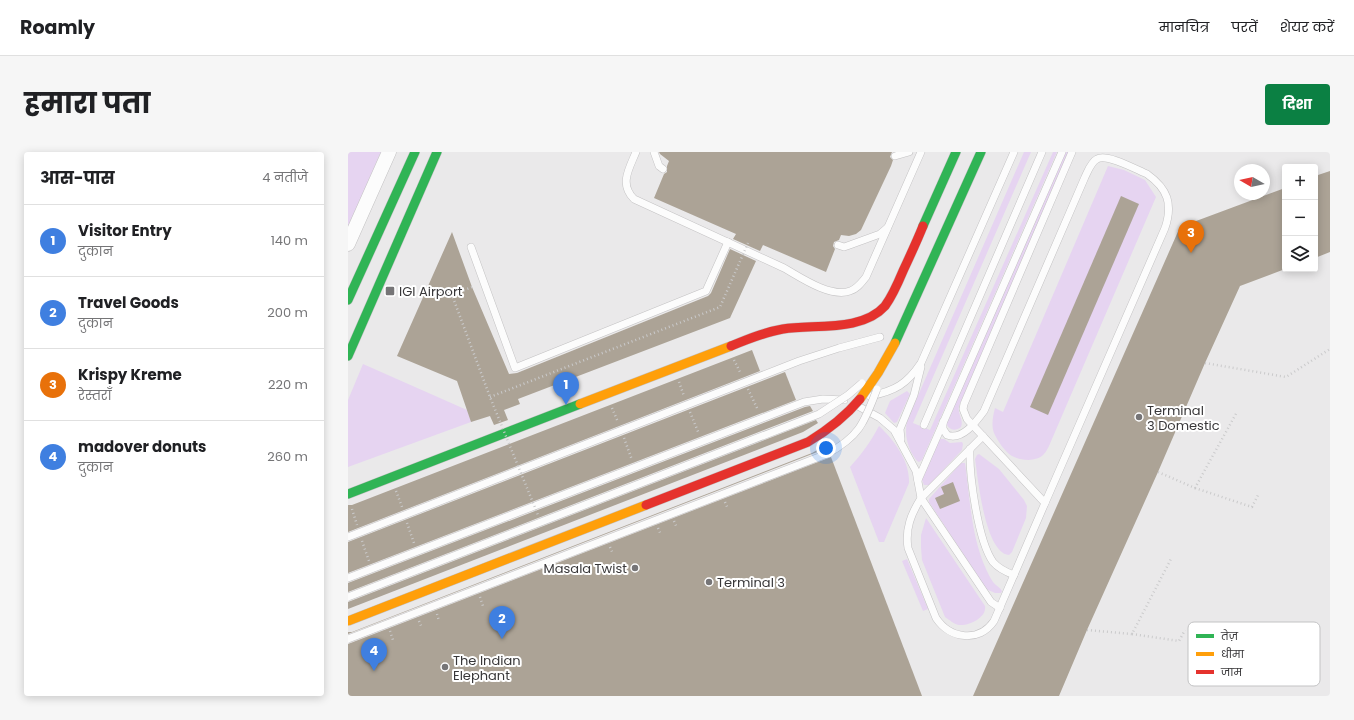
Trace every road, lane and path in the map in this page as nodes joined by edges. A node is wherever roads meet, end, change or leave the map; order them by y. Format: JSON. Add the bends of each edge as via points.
{"nodes":[{"id":1,"x":389,"y":152,"type":"edge"},
{"id":2,"x":415,"y":152,"type":"edge"},
{"id":3,"x":437,"y":152,"type":"edge"},
{"id":4,"x":636,"y":152,"type":"edge"},
{"id":5,"x":654,"y":152,"type":"edge"},
{"id":6,"x":909,"y":152,"type":"edge"},
{"id":7,"x":921,"y":152,"type":"edge"},
{"id":8,"x":956,"y":152,"type":"edge"},
{"id":9,"x":981,"y":152,"type":"edge"},
{"id":10,"x":1014,"y":152,"type":"edge"},
{"id":11,"x":1042,"y":152,"type":"edge"},
{"id":12,"x":1062,"y":152,"type":"edge"},
{"id":13,"x":1072,"y":152,"type":"edge"},
{"id":14,"x":895,"y":156,"type":"dead end"},
{"id":15,"x":663,"y":169,"type":"dead end"},
{"id":16,"x":888,"y":226,"type":"junction"},
{"id":17,"x":728,"y":242,"type":"junction"},
{"id":18,"x":748,"y":243,"type":"dead end"},
{"id":19,"x":348,"y":244,"type":"edge"},
{"id":20,"x":838,"y":245,"type":"dead end"},
{"id":21,"x":471,"y":247,"type":"dead end"},
{"id":22,"x":472,"y":287,"type":"dead end"},
{"id":23,"x":348,"y":300,"type":"edge"},
{"id":24,"x":880,"y":336,"type":"dead end"},
{"id":25,"x":895,"y":343,"type":"junction"},
{"id":26,"x":1330,"y":349,"type":"edge"},
{"id":27,"x":348,"y":356,"type":"edge"},
{"id":28,"x":921,"y":363,"type":"junction"},
{"id":29,"x":1205,"y":363,"type":"dead end"},
{"id":30,"x":490,"y":397,"type":"junction"},
{"id":31,"x":845,"y":400,"type":"junction"},
{"id":32,"x":1236,"y":412,"type":"dead end"},
{"id":33,"x":943,"y":422,"type":"junction"},
{"id":34,"x":972,"y":425,"type":"junction"},
{"id":35,"x":924,"y":426,"type":"dead end"},
{"id":36,"x":983,"y":436,"type":"junction"},
{"id":37,"x":901,"y":441,"type":"junction"},
{"id":38,"x":970,"y":449,"type":"junction"},
{"id":39,"x":1158,"y":472,"type":"dead end"},
{"id":40,"x":918,"y":481,"type":"junction"},
{"id":41,"x":1195,"y":488,"type":"junction"},
{"id":42,"x":1259,"y":493,"type":"dead end"},
{"id":43,"x":348,"y":494,"type":"edge"},
{"id":44,"x":921,"y":498,"type":"junction"},
{"id":45,"x":1044,"y":503,"type":"junction"},
{"id":46,"x":540,"y":522,"type":"dead end"},
{"id":47,"x":348,"y":537,"type":"edge"},
{"id":48,"x":1172,"y":557,"type":"dead end"},
{"id":49,"x":558,"y":566,"type":"dead end"},
{"id":50,"x":561,"y":573,"type":"dead end"},
{"id":51,"x":1014,"y":575,"type":"junction"},
{"id":52,"x":348,"y":578,"type":"edge"},
{"id":53,"x":348,"y":597,"type":"edge"},
{"id":54,"x":1000,"y":608,"type":"junction"},
{"id":55,"x":348,"y":621,"type":"edge"},
{"id":56,"x":1087,"y":630,"type":"dead end"},
{"id":57,"x":1185,"y":630,"type":"dead end"},
{"id":58,"x":1132,"y":634,"type":"junction"},
{"id":59,"x":348,"y":640,"type":"edge"}],
"edges":[{"from":1,"to":19,"type":"street"},
{"from":2,"to":23,"type":"main road"},
{"from":3,"to":27,"type":"main road"},
{"from":4,"to":17,"type":"lane","via":[[626,180],[629,194],[634,199]]},
{"from":5,"to":15,"type":"lane","via":[[658,166]]},
{"from":6,"to":14,"type":"lane"},
{"from":7,"to":16,"type":"lane"},
{"from":8,"to":43,"type":"main road","via":[[895,290],[888,303],[869,318],[843,324],[782,329],[761,334]]},
{"from":9,"to":25,"type":"main road"},
{"from":10,"to":28,"type":"lane"},
{"from":11,"to":35,"type":"lane"},
{"from":12,"to":33,"type":"lane"},
{"from":13,"to":34,"type":"lane","via":[[965,398],[964,414]]},
{"from":16,"to":17,"type":"lane","via":[[866,277],[856,288],[844,292],[836,292],[807,282],[784,268]]},
{"from":16,"to":20,"type":"lane","via":[[880,234],[844,247]]},
{"from":17,"to":21,"type":"lane","via":[[706,291],[515,368]]},
{"from":18,"to":30,"type":"path","bridge":true,"via":[[720,306]]},
{"from":22,"to":30,"type":"path","bridge":true,"via":[[452,295]]},
{"from":24,"to":47,"type":"lane","via":[[799,361]]},
{"from":25,"to":53,"type":"lane","bridge":true,"via":[[866,379],[848,395],[819,414]]},
{"from":25,"to":55,"type":"main road","bridge":true,"via":[[857,404],[844,419],[821,435]]},
{"from":25,"to":59,"type":"lane","bridge":true,"via":[[866,418],[850,439],[827,454]]},
{"from":26,"to":29,"type":"path","via":[[1286,377]]},
{"from":28,"to":31,"type":"lane","via":[[915,373],[895,389]]},
{"from":28,"to":37,"type":"lane","via":[[914,395],[900,429]]},
{"from":30,"to":46,"type":"path","bridge":true},
{"from":31,"to":37,"type":"lane","via":[[884,421]]},
{"from":31,"to":52,"type":"lane","via":[[823,399],[804,402]]},
{"from":32,"to":41,"type":"path"},
{"from":33,"to":34,"type":"lane","via":[[944,432],[954,437]]},
{"from":33,"to":40,"type":"lane"},
{"from":34,"to":36,"type":"lane"},
{"from":34,"to":45,"type":"lane","via":[[987,405],[1094,161],[1106,157],[1148,174],[1165,192],[1168,219]]},
{"from":36,"to":38,"type":"lane"},
{"from":36,"to":45,"type":"lane"},
{"from":37,"to":40,"type":"lane","via":[[916,471]]},
{"from":38,"to":44,"type":"lane"},
{"from":38,"to":51,"type":"lane","via":[[970,468],[982,536],[992,561],[1003,571]]},
{"from":39,"to":41,"type":"path"},
{"from":40,"to":44,"type":"lane"},
{"from":41,"to":42,"type":"path","via":[[1252,507]]},
{"from":44,"to":54,"type":"lane","via":[[991,602]]},
{"from":44,"to":54,"type":"lane","via":[[909,522],[907,543],[941,625],[954,634],[979,634],[991,626]]},
{"from":45,"to":51,"type":"lane"},
{"from":48,"to":58,"type":"path"},
{"from":49,"to":50,"type":"path","bridge":true},
{"from":51,"to":54,"type":"lane"},
{"from":56,"to":58,"type":"path"},
{"from":57,"to":58,"type":"path","via":[[1179,641]]}]}
